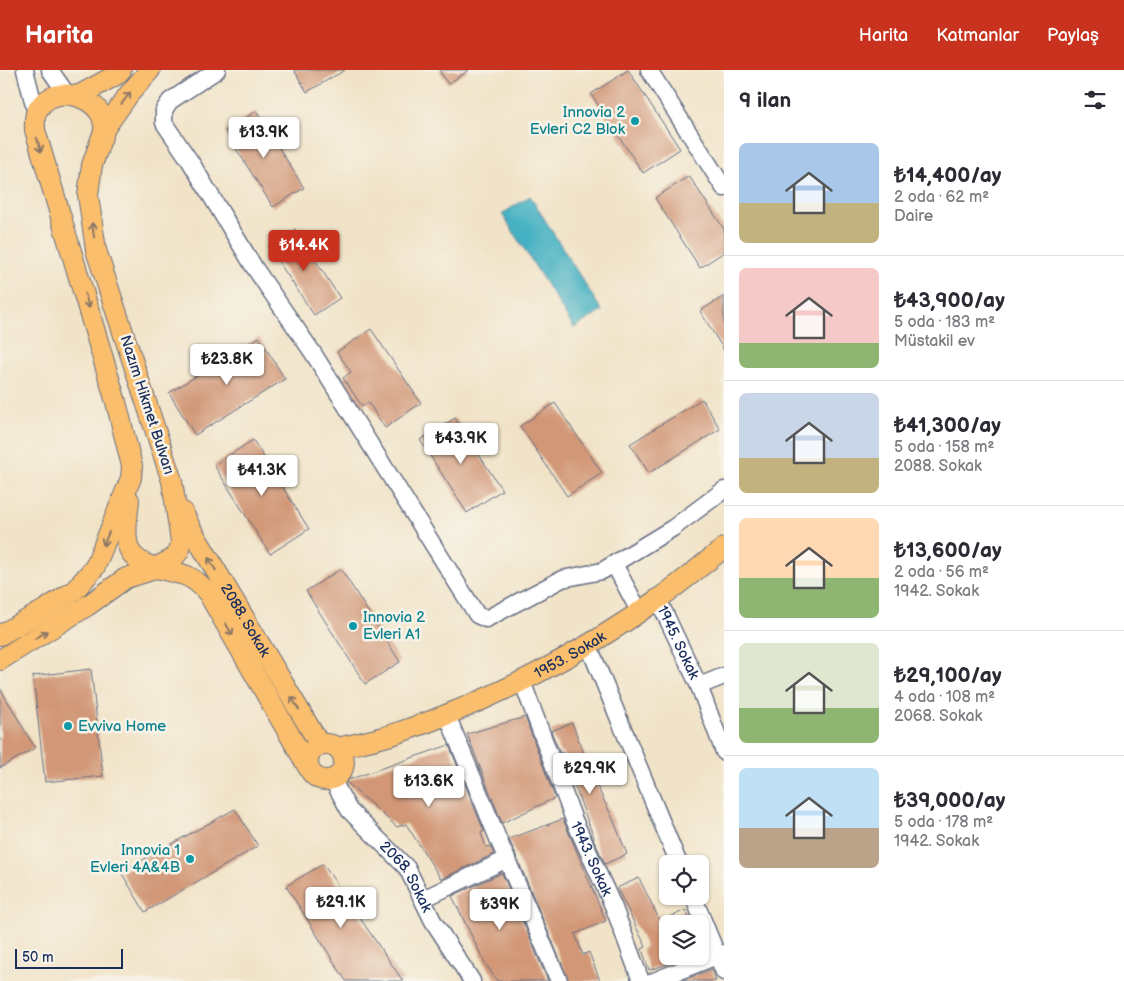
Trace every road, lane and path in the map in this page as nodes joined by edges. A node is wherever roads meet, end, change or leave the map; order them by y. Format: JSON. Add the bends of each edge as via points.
{"nodes":[{"id":1,"x":25,"y":70,"type":"edge"},
{"id":2,"x":50,"y":70,"type":"edge"},
{"id":3,"x":120,"y":70,"type":"edge"},
{"id":4,"x":150,"y":70,"type":"edge"},
{"id":5,"x":217,"y":70,"type":"edge"},
{"id":6,"x":649,"y":70,"type":"edge"},
{"id":7,"x":72,"y":95,"type":"junction"},
{"id":8,"x":36,"y":113,"type":"junction"},
{"id":9,"x":105,"y":128,"type":"junction"},
{"id":10,"x":724,"y":188,"type":"edge"},
{"id":11,"x":131,"y":478,"type":"junction"},
{"id":12,"x":724,"y":490,"type":"edge"},
{"id":13,"x":176,"y":494,"type":"junction"},
{"id":14,"x":724,"y":548,"type":"edge"},
{"id":15,"x":614,"y":564,"type":"junction"},
{"id":16,"x":156,"y":568,"type":"junction"},
{"id":17,"x":658,"y":599,"type":"junction"},
{"id":18,"x":639,"y":611,"type":"junction"},
{"id":19,"x":0,"y":635,"type":"edge"},
{"id":20,"x":588,"y":644,"type":"junction"},
{"id":21,"x":0,"y":660,"type":"edge"},
{"id":22,"x":724,"y":676,"type":"edge"},
{"id":23,"x":522,"y":681,"type":"junction"},
{"id":24,"x":699,"y":686,"type":"junction"},
{"id":25,"x":447,"y":714,"type":"junction"},
{"id":26,"x":724,"y":752,"type":"edge"},
{"id":27,"x":334,"y":760,"type":"junction"},
{"id":28,"x":308,"y":767,"type":"junction"},
{"id":29,"x":675,"y":855,"type":"edge"},
{"id":30,"x":506,"y":860,"type":"junction"},
{"id":31,"x":423,"y":899,"type":"junction"},
{"id":32,"x":697,"y":905,"type":"edge"},
{"id":33,"x":721,"y":955,"type":"edge"},
{"id":34,"x":724,"y":972,"type":"edge"},
{"id":35,"x":472,"y":981,"type":"edge"},
{"id":36,"x":559,"y":981,"type":"edge"},
{"id":37,"x":641,"y":981,"type":"edge"},
{"id":38,"x":654,"y":981,"type":"edge"}],
"edges":[{"from":1,"to":8,"type":"street"},
{"from":2,"to":7,"type":"street"},
{"from":3,"to":7,"type":"main road","via":[[116,75]]},
{"from":9,"to":4,"type":"main road","name":"Nazım Hikmet Bulvarı","one_way":true},
{"from":5,"to":15,"type":"street","via":[[170,101],[164,110],[164,123],[477,615],[486,619],[562,579],[602,571]]},
{"from":6,"to":10,"type":"street"},
{"from":7,"to":8,"type":"main road","via":[[47,99]]},
{"from":7,"to":9,"type":"main road","via":[[91,103],[101,114]]},
{"from":8,"to":11,"type":"main road","name":"Nazım Hikmet Bulvarı","one_way":true,"via":[[35,130],[116,402],[132,466]]},
{"from":13,"to":9,"type":"main road","name":"Nazım Hikmet Bulvarı","one_way":true,"via":[[96,250],[88,195],[92,165]]},
{"from":11,"to":16,"type":"main road","via":[[128,546],[143,563]]},
{"from":11,"to":19,"type":"main road","name":"Nazım Hikmet Bulvarı","one_way":true,"via":[[95,567],[75,590]]},
{"from":12,"to":15,"type":"street","via":[[673,528]]},
{"from":13,"to":16,"type":"main road","name":"Nazım Hikmet Bulvarı","via":[[179,551],[173,559]]},
{"from":27,"to":13,"type":"main road","name":"2088. Sokak","one_way":true,"via":[[190,527]]},
{"from":14,"to":17,"type":"main road","name":"1953. Sokak"},
{"from":15,"to":18,"type":"street"},
{"from":21,"to":16,"type":"main road","name":"Nazım Hikmet Bulvarı","one_way":true,"via":[[126,578]]},
{"from":16,"to":28,"type":"main road","one_way":true,"via":[[188,576],[208,593]]},
{"from":17,"to":18,"type":"main road","name":"1953. Sokak"},
{"from":17,"to":24,"type":"street","name":"1945. Sokak"},
{"from":18,"to":20,"type":"main road","name":"1953. Sokak"},
{"from":20,"to":23,"type":"main road","name":"1953. Sokak"},
{"from":20,"to":29,"type":"street"},
{"from":22,"to":24,"type":"street","name":"1945. Sokak"},
{"from":23,"to":25,"type":"main road","name":"1953. Sokak"},
{"from":23,"to":37,"type":"street","name":"1943. Sokak","via":[[574,820],[614,908]]},
{"from":24,"to":26,"type":"street","name":"1945. Sokak"},
{"from":25,"to":27,"type":"main road","name":"1953. Sokak"},
{"from":25,"to":30,"type":"street"},
{"from":27,"to":28,"type":"main road","via":[[320,780]]},
{"from":27,"to":28,"type":"main road","via":[[316,747],[308,756]]},
{"from":27,"to":31,"type":"street","name":"2068. Sokak","via":[[349,810],[407,868]]},
{"from":30,"to":31,"type":"street"},
{"from":30,"to":36,"type":"street"},
{"from":31,"to":35,"type":"street","name":"2068. Sokak","via":[[433,921]]},
{"from":32,"to":33,"type":"street"},
{"from":33,"to":34,"type":"street"},
{"from":33,"to":38,"type":"street"}]}
